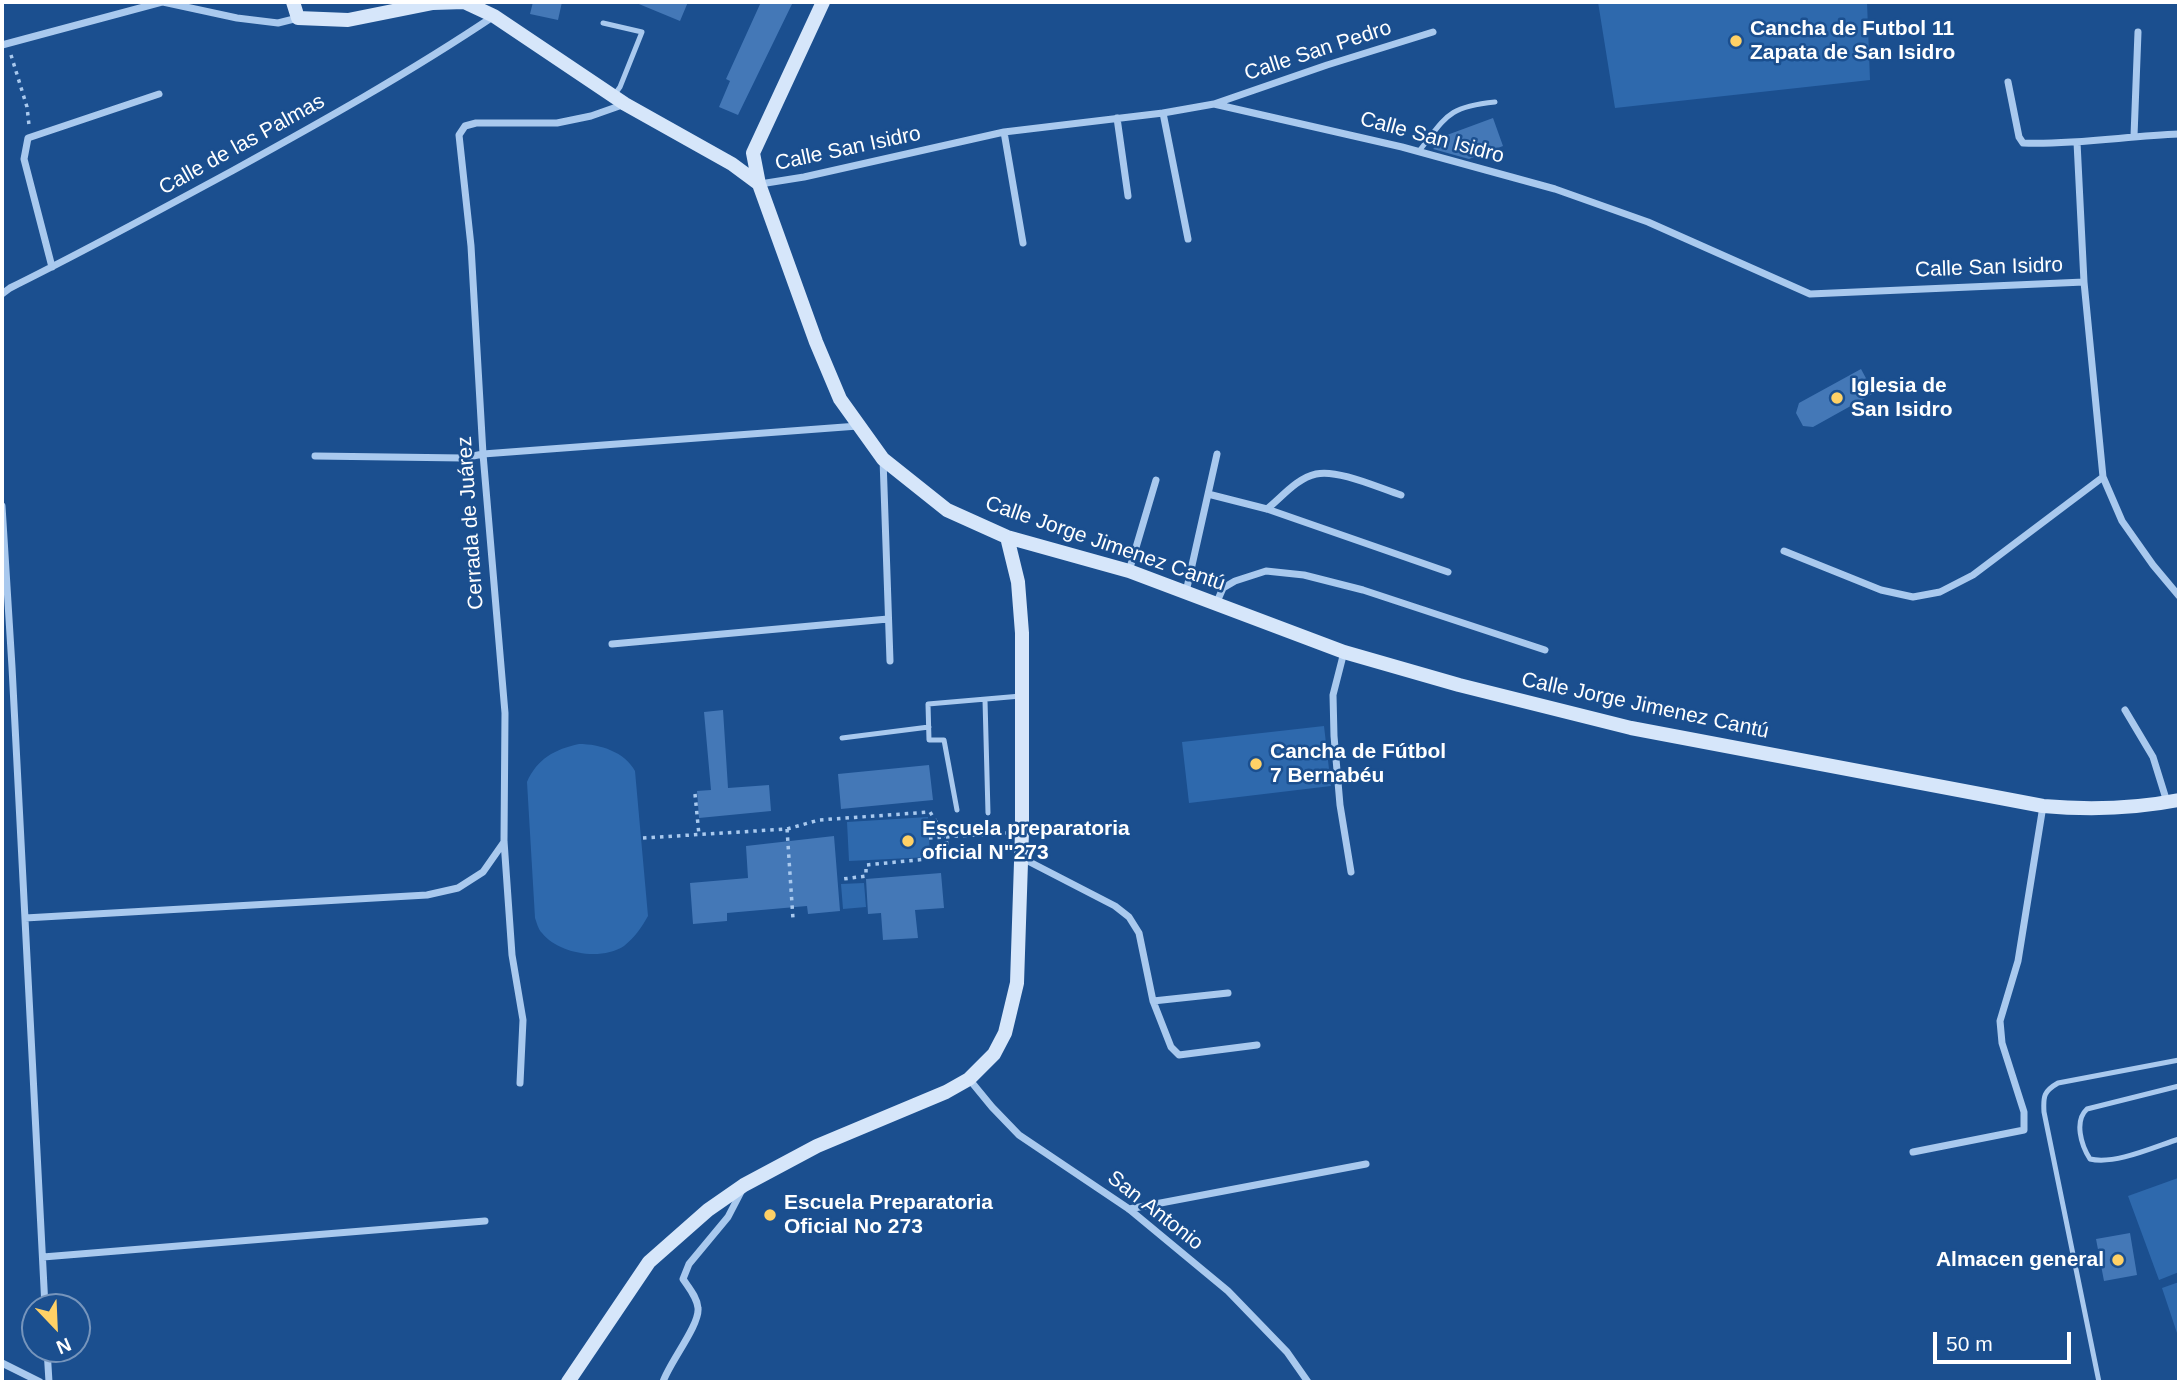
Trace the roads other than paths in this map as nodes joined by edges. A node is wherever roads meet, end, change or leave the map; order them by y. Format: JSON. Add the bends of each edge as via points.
{"nodes":[{"id":1,"x":163,"y":2,"type":"edge"},
{"id":2,"x":293,"y":2,"type":"edge"},
{"id":3,"x":823,"y":2,"type":"edge"},
{"id":4,"x":494,"y":16,"type":"junction"},
{"id":5,"x":299,"y":18,"type":"junction"},
{"id":6,"x":603,"y":23,"type":"dead end"},
{"id":7,"x":1433,"y":32,"type":"dead end"},
{"id":8,"x":2138,"y":32,"type":"dead end"},
{"id":9,"x":5,"y":45,"type":"edge"},
{"id":10,"x":2008,"y":82,"type":"dead end"},
{"id":11,"x":159,"y":94,"type":"dead end"},
{"id":12,"x":619,"y":100,"type":"junction"},
{"id":13,"x":1494,"y":102,"type":"dead end"},
{"id":14,"x":1214,"y":104,"type":"junction"},
{"id":15,"x":1163,"y":113,"type":"junction"},
{"id":16,"x":1117,"y":118,"type":"junction"},
{"id":17,"x":1004,"y":132,"type":"junction"},
{"id":18,"x":2179,"y":134,"type":"edge"},
{"id":19,"x":2134,"y":136,"type":"junction"},
{"id":20,"x":2077,"y":142,"type":"junction"},
{"id":21,"x":1419,"y":151,"type":"junction"},
{"id":22,"x":759,"y":184,"type":"junction"},
{"id":23,"x":1128,"y":196,"type":"dead end"},
{"id":24,"x":1188,"y":239,"type":"dead end"},
{"id":25,"x":1023,"y":243,"type":"dead end"},
{"id":26,"x":52,"y":267,"type":"junction"},
{"id":27,"x":2084,"y":282,"type":"junction"},
{"id":28,"x":2,"y":294,"type":"edge"},
{"id":29,"x":858,"y":426,"type":"junction"},
{"id":30,"x":483,"y":454,"type":"junction"},
{"id":31,"x":1217,"y":454,"type":"dead end"},
{"id":32,"x":315,"y":456,"type":"dead end"},
{"id":33,"x":883,"y":459,"type":"junction"},
{"id":34,"x":2103,"y":477,"type":"junction"},
{"id":35,"x":1156,"y":480,"type":"dead end"},
{"id":36,"x":1208,"y":494,"type":"junction"},
{"id":37,"x":1401,"y":495,"type":"dead end"},
{"id":38,"x":2,"y":506,"type":"edge"},
{"id":39,"x":1267,"y":509,"type":"junction"},
{"id":40,"x":1007,"y":537,"type":"junction"},
{"id":41,"x":1784,"y":551,"type":"dead end"},
{"id":42,"x":1129,"y":571,"type":"junction"},
{"id":43,"x":1448,"y":572,"type":"dead end"},
{"id":44,"x":1186,"y":592,"type":"junction"},
{"id":45,"x":2179,"y":596,"type":"edge"},
{"id":46,"x":1216,"y":604,"type":"junction"},
{"id":47,"x":888,"y":619,"type":"junction"},
{"id":48,"x":612,"y":644,"type":"dead end"},
{"id":49,"x":1545,"y":650,"type":"dead end"},
{"id":50,"x":1344,"y":652,"type":"junction"},
{"id":51,"x":890,"y":661,"type":"dead end"},
{"id":52,"x":1021,"y":696,"type":"junction"},
{"id":53,"x":985,"y":700,"type":"junction"},
{"id":54,"x":2125,"y":710,"type":"dead end"},
{"id":55,"x":929,"y":727,"type":"junction"},
{"id":56,"x":842,"y":737,"type":"dead end"},
{"id":57,"x":2173,"y":802,"type":"edge"},
{"id":58,"x":2043,"y":806,"type":"junction"},
{"id":59,"x":957,"y":810,"type":"dead end"},
{"id":60,"x":988,"y":813,"type":"dead end"},
{"id":61,"x":504,"y":841,"type":"junction"},
{"id":62,"x":1022,"y":858,"type":"junction"},
{"id":63,"x":1351,"y":872,"type":"dead end"},
{"id":64,"x":25,"y":918,"type":"junction"},
{"id":65,"x":1228,"y":993,"type":"dead end"},
{"id":66,"x":1153,"y":1001,"type":"junction"},
{"id":67,"x":1257,"y":1045,"type":"dead end"},
{"id":68,"x":2179,"y":1060,"type":"edge"},
{"id":69,"x":970,"y":1079,"type":"junction"},
{"id":70,"x":520,"y":1083,"type":"dead end"},
{"id":71,"x":2179,"y":1086,"type":"edge"},
{"id":72,"x":2179,"y":1139,"type":"edge"},
{"id":73,"x":1913,"y":1152,"type":"dead end"},
{"id":74,"x":1366,"y":1164,"type":"dead end"},
{"id":75,"x":744,"y":1185,"type":"junction"},
{"id":76,"x":1129,"y":1209,"type":"junction"},
{"id":77,"x":485,"y":1221,"type":"dead end"},
{"id":78,"x":43,"y":1257,"type":"junction"},
{"id":79,"x":44,"y":1293,"type":"edge"},
{"id":80,"x":2,"y":1363,"type":"edge"},
{"id":81,"x":48,"y":1363,"type":"edge"},
{"id":82,"x":40,"y":1382,"type":"edge"},
{"id":83,"x":49,"y":1382,"type":"edge"},
{"id":84,"x":568,"y":1382,"type":"edge"},
{"id":85,"x":663,"y":1382,"type":"edge"},
{"id":86,"x":1308,"y":1382,"type":"edge"},
{"id":87,"x":2099,"y":1382,"type":"edge"}],
"edges":[{"from":1,"to":5,"type":"street","via":[[250,20],[278,23]]},
{"from":1,"to":9,"type":"street"},
{"from":2,"to":5,"type":"main road"},
{"from":3,"to":22,"type":"main road","name":"Calle Jorge Jimenez Cantú","via":[[753,153]]},
{"from":4,"to":5,"type":"main road","via":[[464,2],[433,3],[348,20]]},
{"from":4,"to":12,"type":"main road"},
{"from":4,"to":26,"type":"street","name":"Calle de las Palmas","via":[[327,119]]},
{"from":6,"to":12,"type":"lane","via":[[642,32]]},
{"from":7,"to":14,"type":"street","name":"Calle San Pedro"},
{"from":8,"to":19,"type":"street"},
{"from":10,"to":20,"type":"street","via":[[2023,143]]},
{"from":11,"to":26,"type":"street","via":[[28,138],[23,159]]},
{"from":12,"to":22,"type":"main road"},
{"from":12,"to":30,"type":"street","name":"Cerrada de Juárez","via":[[591,116],[557,123],[475,123],[460,130]]},
{"from":13,"to":21,"type":"lane","via":[[1470,104],[1449,113]]},
{"from":14,"to":15,"type":"street","name":"Calle San Isidro"},
{"from":14,"to":21,"type":"street","name":"Calle San Isidro"},
{"from":15,"to":16,"type":"street","name":"Calle San Isidro"},
{"from":15,"to":24,"type":"street"},
{"from":16,"to":17,"type":"street","name":"Calle San Isidro"},
{"from":16,"to":23,"type":"street"},
{"from":17,"to":22,"type":"street","name":"Calle San Isidro"},
{"from":17,"to":25,"type":"street"},
{"from":18,"to":19,"type":"street"},
{"from":19,"to":20,"type":"street"},
{"from":20,"to":27,"type":"street"},
{"from":21,"to":27,"type":"street","name":"Calle San Isidro","via":[[1555,189],[1648,222],[1810,294]]},
{"from":22,"to":29,"type":"main road","name":"Calle Jorge Jimenez Cantú","via":[[816,342],[840,400]]},
{"from":26,"to":28,"type":"street","name":"Calle de las Palmas"},
{"from":27,"to":34,"type":"street"},
{"from":29,"to":30,"type":"street"},
{"from":29,"to":33,"type":"main road","name":"Calle Jorge Jimenez Cantú"},
{"from":30,"to":32,"type":"street","via":[[463,458]]},
{"from":30,"to":61,"type":"street","name":"Cerrada de Juárez","via":[[505,713]]},
{"from":31,"to":36,"type":"street"},
{"from":33,"to":40,"type":"main road","name":"Calle Jorge Jimenez Cantú","via":[[947,510]]},
{"from":33,"to":47,"type":"street"},
{"from":34,"to":41,"type":"street","via":[[1973,575],[1940,592],[1913,597],[1881,590]]},
{"from":34,"to":45,"type":"street","via":[[2122,522]]},
{"from":35,"to":42,"type":"street"},
{"from":36,"to":39,"type":"street"},
{"from":36,"to":44,"type":"street"},
{"from":37,"to":39,"type":"street","via":[[1334,474],[1316,474]]},
{"from":38,"to":64,"type":"street"},
{"from":39,"to":43,"type":"street"},
{"from":40,"to":42,"type":"main road","name":"Calle Jorge Jimenez Cantú"},
{"from":40,"to":52,"type":"main road","via":[[1018,582]]},
{"from":42,"to":44,"type":"main road","name":"Calle Jorge Jimenez Cantú"},
{"from":44,"to":46,"type":"main road","name":"Calle Jorge Jimenez Cantú"},
{"from":46,"to":49,"type":"street","via":[[1223,588],[1235,581],[1266,571],[1304,575]]},
{"from":46,"to":50,"type":"main road","name":"Calle Jorge Jimenez Cantú"},
{"from":47,"to":48,"type":"street"},
{"from":47,"to":51,"type":"street"},
{"from":50,"to":58,"type":"main road","name":"Calle Jorge Jimenez Cantú","via":[[1630,728]]},
{"from":50,"to":63,"type":"street","via":[[1333,695],[1334,736]]},
{"from":52,"to":53,"type":"lane"},
{"from":52,"to":62,"type":"main road"},
{"from":53,"to":55,"type":"lane","via":[[928,704]]},
{"from":53,"to":60,"type":"lane"},
{"from":54,"to":57,"type":"street"},
{"from":55,"to":56,"type":"lane"},
{"from":55,"to":59,"type":"lane","via":[[929,740],[944,740]]},
{"from":57,"to":58,"type":"main road","name":"Calle Jorge Jimenez Cantú","via":[[2120,809]]},
{"from":58,"to":73,"type":"street","via":[[2018,961],[2000,1021],[2001,1043],[2024,1112],[2024,1130]]},
{"from":61,"to":64,"type":"street","via":[[483,872],[458,888],[427,895]]},
{"from":61,"to":70,"type":"street","name":"Cerrada de Juárez","via":[[512,956],[523,1020]]},
{"from":62,"to":66,"type":"street","via":[[1129,917],[1139,933]]},
{"from":62,"to":69,"type":"main road","via":[[1012,1009],[994,1054]]},
{"from":64,"to":78,"type":"street"},
{"from":65,"to":66,"type":"street"},
{"from":66,"to":67,"type":"street","via":[[1171,1047],[1179,1055]]},
{"from":68,"to":87,"type":"lane","via":[[2058,1083],[2043,1097]]},
{"from":69,"to":75,"type":"main road","via":[[817,1146]]},
{"from":69,"to":76,"type":"street","name":"San Antonio","via":[[1019,1135]]},
{"from":71,"to":72,"type":"lane","via":[[2087,1109],[2079,1124],[2086,1153],[2098,1161]]},
{"from":74,"to":76,"type":"street"},
{"from":75,"to":84,"type":"main road","via":[[649,1262]]},
{"from":75,"to":85,"type":"street","via":[[728,1217],[689,1264],[683,1279],[698,1311]]},
{"from":76,"to":86,"type":"street","name":"San Antonio","via":[[1228,1292],[1287,1352]]},
{"from":77,"to":78,"type":"street"},
{"from":78,"to":79,"type":"street"},
{"from":80,"to":82,"type":"street"},
{"from":81,"to":83,"type":"street"}]}
